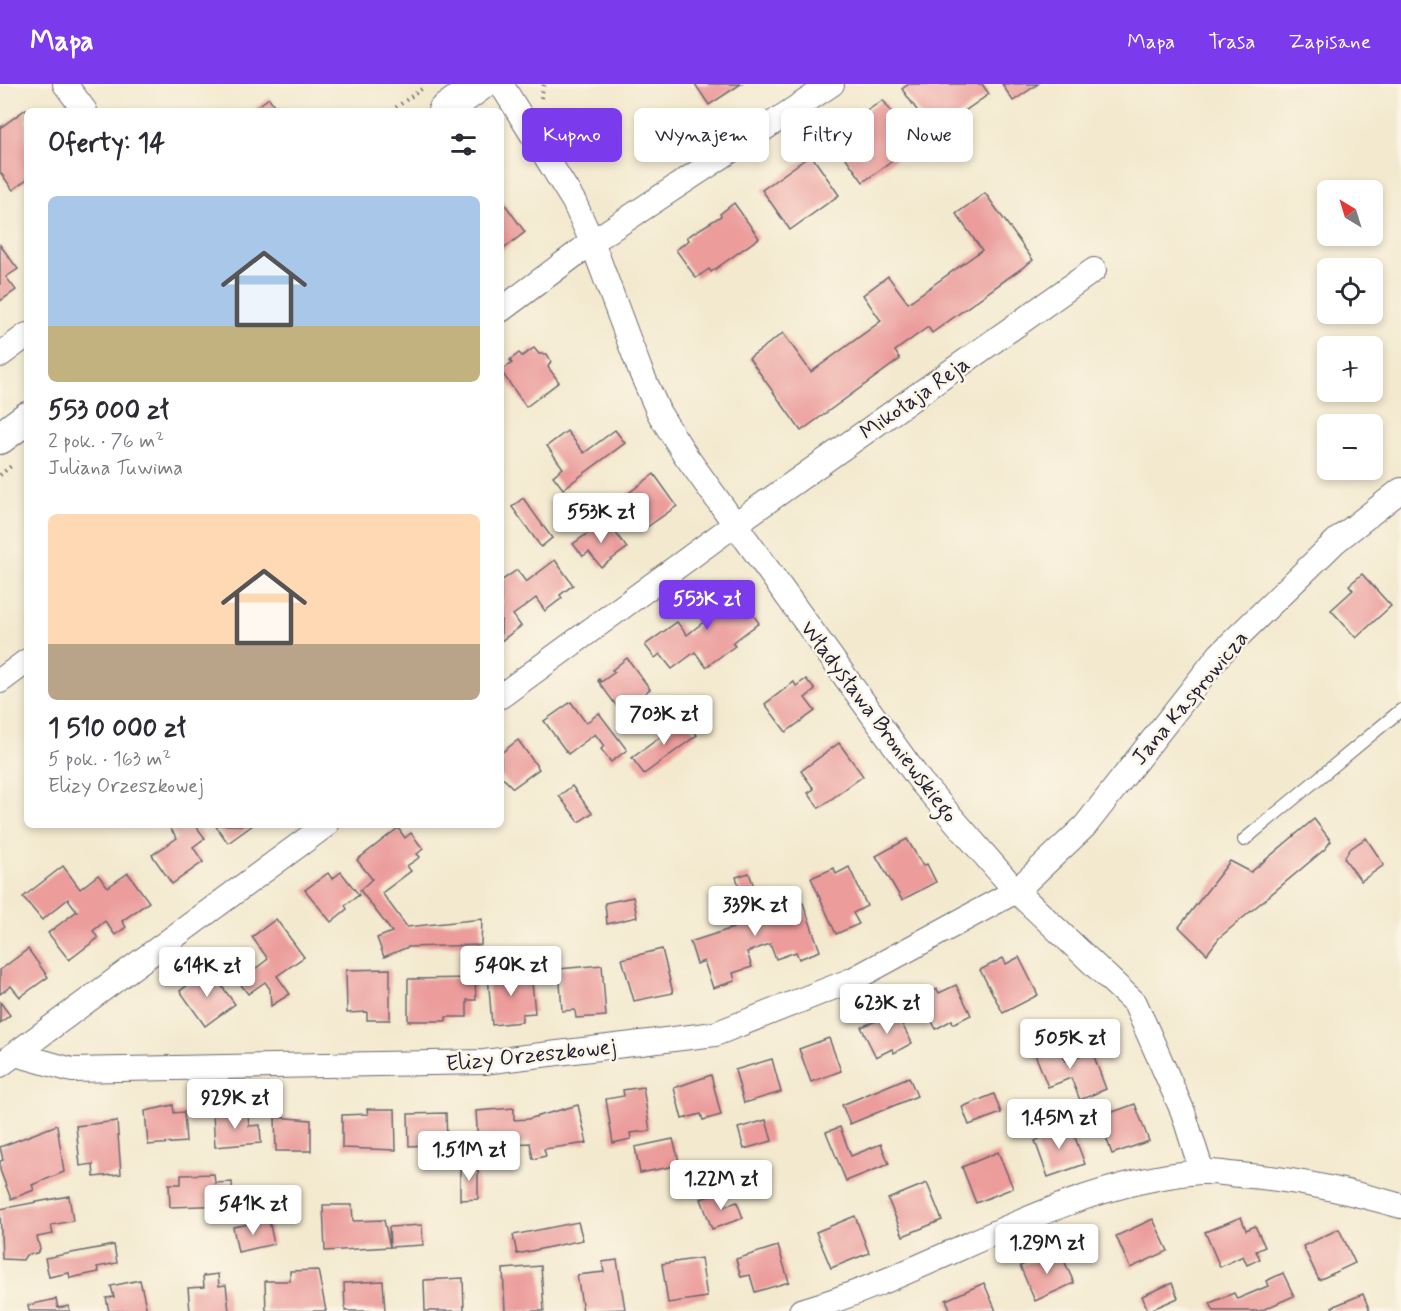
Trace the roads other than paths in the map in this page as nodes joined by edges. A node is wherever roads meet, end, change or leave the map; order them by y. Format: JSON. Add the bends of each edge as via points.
{"nodes":[{"id":1,"x":65,"y":84,"type":"edge"},
{"id":2,"x":481,"y":84,"type":"edge"},
{"id":3,"x":501,"y":84,"type":"edge"},
{"id":4,"x":832,"y":84,"type":"edge"},
{"id":5,"x":83,"y":108,"type":"edge"},
{"id":6,"x":448,"y":108,"type":"edge"},
{"id":7,"x":592,"y":242,"type":"junction"},
{"id":8,"x":1094,"y":270,"type":"dead end"},
{"id":9,"x":504,"y":308,"type":"edge"},
{"id":10,"x":24,"y":337,"type":"edge"},
{"id":11,"x":0,"y":355,"type":"edge"},
{"id":12,"x":24,"y":420,"type":"edge"},
{"id":13,"x":0,"y":438,"type":"edge"},
{"id":14,"x":1401,"y":490,"type":"edge"},
{"id":15,"x":734,"y":525,"type":"junction"},
{"id":16,"x":24,"y":663,"type":"edge"},
{"id":17,"x":0,"y":681,"type":"edge"},
{"id":18,"x":504,"y":694,"type":"edge"},
{"id":19,"x":1401,"y":710,"type":"edge"},
{"id":20,"x":322,"y":828,"type":"edge"},
{"id":21,"x":1244,"y":840,"type":"dead end"},
{"id":22,"x":1016,"y":891,"type":"junction"},
{"id":23,"x":7,"y":1059,"type":"edge"},
{"id":24,"x":1202,"y":1172,"type":"junction"},
{"id":25,"x":1401,"y":1206,"type":"edge"},
{"id":26,"x":801,"y":1311,"type":"edge"}],
"edges":[{"from":1,"to":5,"type":"street"},
{"from":2,"to":6,"type":"street"},
{"from":3,"to":7,"type":"street","name":"Władysława Broniewskiego","via":[[574,202]]},
{"from":4,"to":7,"type":"street"},
{"from":7,"to":9,"type":"street"},
{"from":7,"to":15,"type":"street","name":"Władysława Broniewskiego","via":[[659,413]]},
{"from":8,"to":15,"type":"street","name":"Mikołaja Reja"},
{"from":10,"to":11,"type":"street"},
{"from":12,"to":13,"type":"street"},
{"from":14,"to":22,"type":"street","name":"Jana Kasprowicza","via":[[1336,541],[1220,654],[1085,826]]},
{"from":15,"to":18,"type":"street","name":"Mikołaja Reja"},
{"from":15,"to":22,"type":"street","name":"Władysława Broniewskiego","via":[[921,782]]},
{"from":16,"to":17,"type":"street"},
{"from":19,"to":21,"type":"lane"},
{"from":20,"to":23,"type":"street"},
{"from":22,"to":23,"type":"street","name":"Elizy Orzeszkowej","via":[[852,980],[715,1034],[483,1062],[72,1070]]},
{"from":22,"to":24,"type":"street","name":"Władysława Broniewskiego","via":[[1135,1003],[1183,1112]]},
{"from":24,"to":25,"type":"street","via":[[1269,1177],[1338,1189]]},
{"from":24,"to":26,"type":"street","via":[[1131,1182],[1074,1200],[895,1277]]}]}
